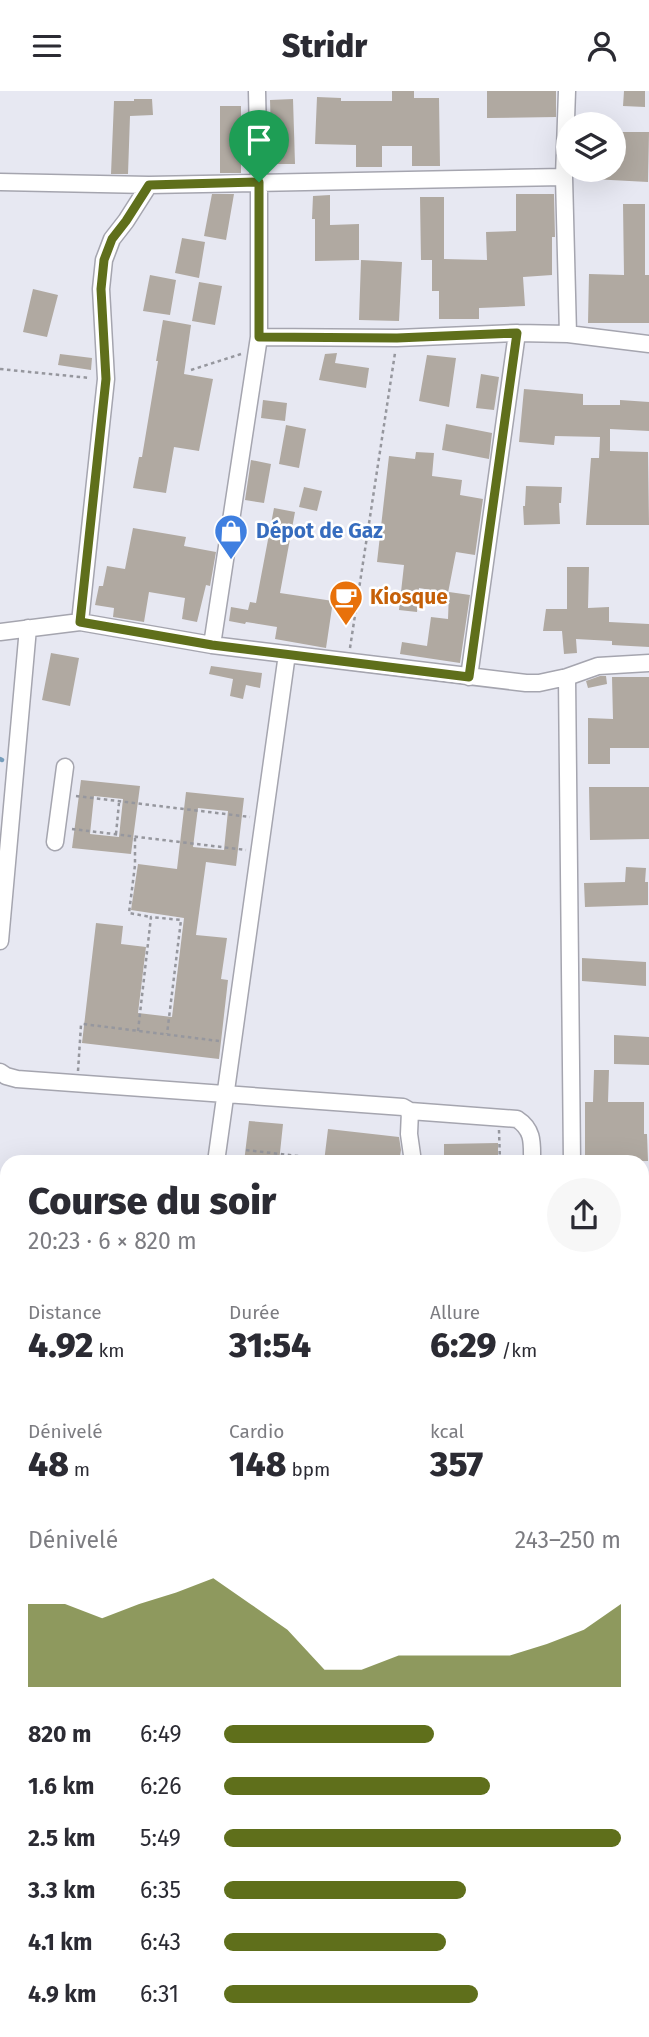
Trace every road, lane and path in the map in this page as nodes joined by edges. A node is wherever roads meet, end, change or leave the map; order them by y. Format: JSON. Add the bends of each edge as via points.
{"nodes":[{"id":1,"x":257,"y":91,"type":"edge"},
{"id":2,"x":567,"y":91,"type":"edge"},
{"id":3,"x":567,"y":112,"type":"edge"},
{"id":4,"x":556,"y":177,"type":"edge"},
{"id":5,"x":0,"y":182,"type":"edge"},
{"id":6,"x":259,"y":182,"type":"junction"},
{"id":7,"x":565,"y":182,"type":"edge"},
{"id":8,"x":149,"y":185,"type":"junction"},
{"id":9,"x":517,"y":333,"type":"junction"},
{"id":10,"x":568,"y":334,"type":"junction"},
{"id":11,"x":397,"y":338,"type":"junction"},
{"id":12,"x":258,"y":343,"type":"junction"},
{"id":13,"x":649,"y":344,"type":"edge"},
{"id":14,"x":0,"y":369,"type":"edge"},
{"id":15,"x":191,"y":370,"type":"dead end"},
{"id":16,"x":106,"y":379,"type":"junction"},
{"id":17,"x":80,"y":622,"type":"junction"},
{"id":18,"x":28,"y":628,"type":"junction"},
{"id":19,"x":0,"y":632,"type":"edge"},
{"id":20,"x":212,"y":645,"type":"junction"},
{"id":21,"x":287,"y":654,"type":"junction"},
{"id":22,"x":348,"y":661,"type":"junction"},
{"id":23,"x":649,"y":663,"type":"edge"},
{"id":24,"x":469,"y":677,"type":"junction"},
{"id":25,"x":568,"y":677,"type":"junction"},
{"id":26,"x":65,"y":767,"type":"dead end"},
{"id":27,"x":61,"y":795,"type":"junction"},
{"id":28,"x":119,"y":802,"type":"junction"},
{"id":29,"x":264,"y":819,"type":"junction"},
{"id":30,"x":116,"y":834,"type":"junction"},
{"id":31,"x":56,"y":835,"type":"joint"},
{"id":32,"x":135,"y":836,"type":"junction"},
{"id":33,"x":260,"y":851,"type":"junction"},
{"id":34,"x":151,"y":918,"type":"junction"},
{"id":35,"x":0,"y":941,"type":"edge"},
{"id":36,"x":138,"y":1031,"type":"junction"},
{"id":37,"x":167,"y":1034,"type":"junction"},
{"id":38,"x":233,"y":1042,"type":"junction"},
{"id":39,"x":0,"y":1072,"type":"edge"},
{"id":40,"x":77,"y":1083,"type":"junction"},
{"id":41,"x":226,"y":1094,"type":"junction"},
{"id":42,"x":410,"y":1111,"type":"junction"},
{"id":43,"x":499,"y":1117,"type":"junction"},
{"id":44,"x":246,"y":1150,"type":"dead end"},
{"id":45,"x":217,"y":1155,"type":"edge"},
{"id":46,"x":284,"y":1155,"type":"edge"},
{"id":47,"x":412,"y":1155,"type":"edge"},
{"id":48,"x":500,"y":1155,"type":"edge"},
{"id":49,"x":532,"y":1155,"type":"edge"},
{"id":50,"x":572,"y":1155,"type":"edge"}],
"edges":[{"from":1,"to":6,"type":"street"},
{"from":2,"to":3,"type":"street"},
{"from":4,"to":6,"type":"street"},
{"from":5,"to":8,"type":"street"},
{"from":6,"to":8,"type":"street"},
{"from":6,"to":12,"type":"street"},
{"from":7,"to":10,"type":"street"},
{"from":8,"to":16,"type":"street","via":[[112,239],[104,260]]},
{"from":9,"to":10,"type":"street"},
{"from":9,"to":11,"type":"street"},
{"from":9,"to":24,"type":"street"},
{"from":10,"to":13,"type":"street"},
{"from":11,"to":12,"type":"street"},
{"from":11,"to":22,"type":"path"},
{"from":12,"to":15,"type":"path"},
{"from":12,"to":20,"type":"street"},
{"from":14,"to":16,"type":"path"},
{"from":16,"to":17,"type":"street"},
{"from":17,"to":18,"type":"street"},
{"from":17,"to":20,"type":"street"},
{"from":18,"to":19,"type":"street"},
{"from":18,"to":35,"type":"street"},
{"from":20,"to":21,"type":"street"},
{"from":21,"to":22,"type":"street"},
{"from":21,"to":29,"type":"street"},
{"from":22,"to":24,"type":"street"},
{"from":23,"to":25,"type":"street","via":[[598,666]]},
{"from":24,"to":25,"type":"street","via":[[539,683]]},
{"from":25,"to":50,"type":"street"},
{"from":26,"to":27,"type":"street"},
{"from":27,"to":28,"type":"path"},
{"from":27,"to":31,"type":"street"},
{"from":28,"to":29,"type":"path"},
{"from":28,"to":30,"type":"path"},
{"from":29,"to":33,"type":"street"},
{"from":30,"to":31,"type":"path"},
{"from":30,"to":32,"type":"path"},
{"from":32,"to":33,"type":"path"},
{"from":32,"to":34,"type":"path","via":[[129,913]]},
{"from":33,"to":38,"type":"street"},
{"from":34,"to":36,"type":"path"},
{"from":34,"to":37,"type":"path","via":[[182,921]]},
{"from":36,"to":37,"type":"path"},
{"from":36,"to":40,"type":"path","via":[[82,1024]]},
{"from":37,"to":38,"type":"path"},
{"from":38,"to":41,"type":"street"},
{"from":39,"to":40,"type":"street","via":[[17,1079]]},
{"from":40,"to":41,"type":"street"},
{"from":41,"to":42,"type":"street"},
{"from":41,"to":45,"type":"street"},
{"from":42,"to":43,"type":"street"},
{"from":42,"to":47,"type":"street"},
{"from":43,"to":48,"type":"path"},
{"from":43,"to":49,"type":"street","via":[[526,1125],[532,1137]]},
{"from":44,"to":46,"type":"path"}]}
